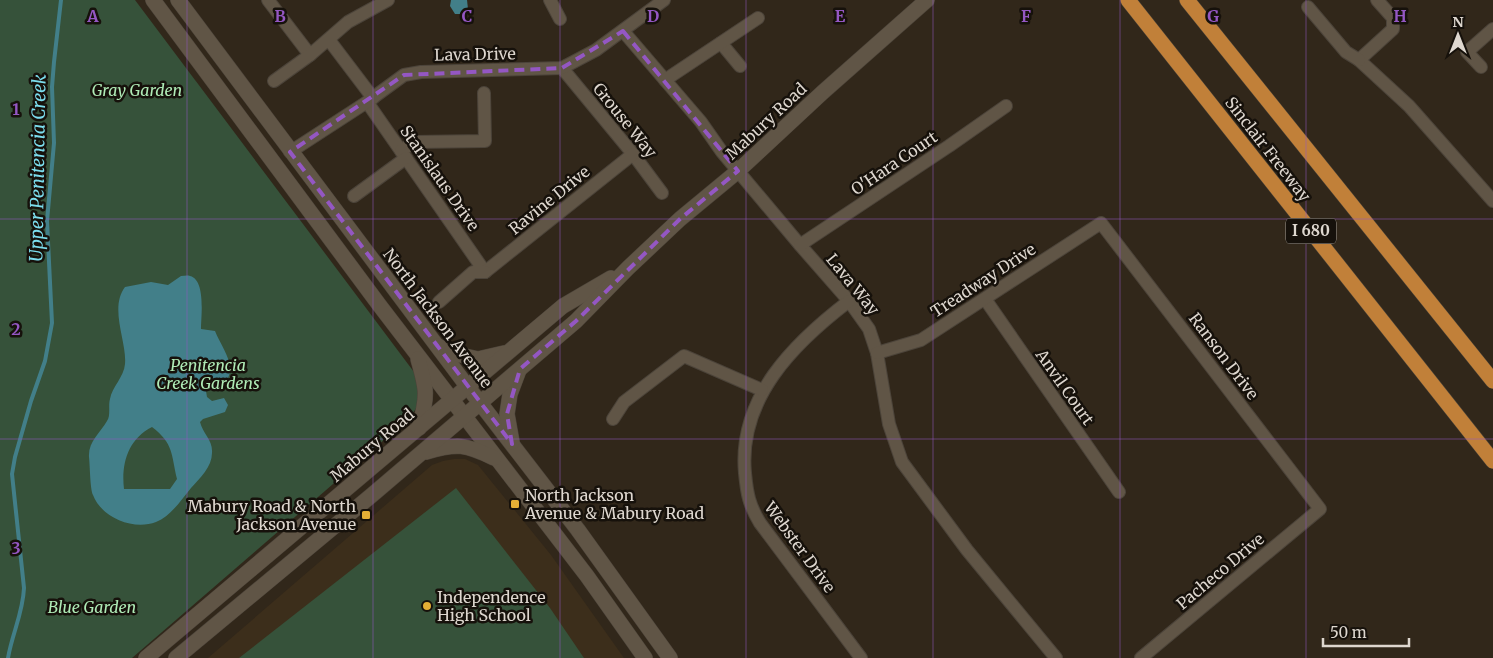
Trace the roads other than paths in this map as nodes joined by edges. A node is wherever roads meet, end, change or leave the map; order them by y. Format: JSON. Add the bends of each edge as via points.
{"nodes":[{"id":1,"x":153,"y":0,"type":"edge"},
{"id":2,"x":178,"y":0,"type":"edge"},
{"id":3,"x":268,"y":0,"type":"edge"},
{"id":4,"x":388,"y":0,"type":"edge"},
{"id":5,"x":550,"y":0,"type":"edge"},
{"id":6,"x":927,"y":0,"type":"edge"},
{"id":7,"x":1128,"y":0,"type":"edge"},
{"id":8,"x":1187,"y":0,"type":"edge"},
{"id":9,"x":1377,"y":0,"type":"edge"},
{"id":10,"x":662,"y":1,"type":"edge"},
{"id":11,"x":1308,"y":8,"type":"dead end"},
{"id":12,"x":758,"y":18,"type":"dead end"},
{"id":13,"x":560,"y":19,"type":"dead end"},
{"id":14,"x":1493,"y":29,"type":"edge"},
{"id":15,"x":623,"y":31,"type":"junction"},
{"id":16,"x":329,"y":40,"type":"junction"},
{"id":17,"x":721,"y":43,"type":"junction"},
{"id":18,"x":310,"y":55,"type":"junction"},
{"id":19,"x":1359,"y":60,"type":"junction"},
{"id":20,"x":740,"y":66,"type":"dead end"},
{"id":21,"x":1480,"y":67,"type":"dead end"},
{"id":22,"x":562,"y":68,"type":"junction"},
{"id":23,"x":665,"y":80,"type":"junction"},
{"id":24,"x":274,"y":81,"type":"dead end"},
{"id":25,"x":484,"y":94,"type":"dead end"},
{"id":26,"x":370,"y":100,"type":"junction"},
{"id":27,"x":1006,"y":106,"type":"dead end"},
{"id":28,"x":290,"y":152,"type":"junction"},
{"id":29,"x":404,"y":154,"type":"junction"},
{"id":30,"x":633,"y":154,"type":"junction"},
{"id":31,"x":738,"y":171,"type":"junction"},
{"id":32,"x":662,"y":193,"type":"dead end"},
{"id":33,"x":354,"y":196,"type":"dead end"},
{"id":34,"x":1491,"y":196,"type":"edge"},
{"id":35,"x":1101,"y":223,"type":"joint"},
{"id":36,"x":800,"y":245,"type":"junction"},
{"id":37,"x":628,"y":268,"type":"junction"},
{"id":38,"x":485,"y":272,"type":"junction"},
{"id":39,"x":984,"y":299,"type":"junction"},
{"id":40,"x":849,"y":301,"type":"junction"},
{"id":41,"x":439,"y":302,"type":"dead end"},
{"id":42,"x":436,"y":346,"type":"junction"},
{"id":43,"x":417,"y":353,"type":"junction"},
{"id":44,"x":508,"y":353,"type":"junction"},
{"id":45,"x":878,"y":353,"type":"junction"},
{"id":46,"x":520,"y":368,"type":"junction"},
{"id":47,"x":1493,"y":381,"type":"edge"},
{"id":48,"x":467,"y":386,"type":"junction"},
{"id":49,"x":762,"y":390,"type":"junction"},
{"id":50,"x":452,"y":399,"type":"junction"},
{"id":51,"x":480,"y":403,"type":"junction"},
{"id":52,"x":464,"y":416,"type":"junction"},
{"id":53,"x":613,"y":419,"type":"dead end"},
{"id":54,"x":419,"y":428,"type":"junction"},
{"id":55,"x":512,"y":444,"type":"junction"},
{"id":56,"x":420,"y":454,"type":"junction"},
{"id":57,"x":498,"y":460,"type":"junction"},
{"id":58,"x":1493,"y":461,"type":"edge"},
{"id":59,"x":1119,"y":492,"type":"dead end"},
{"id":60,"x":1320,"y":509,"type":"joint"},
{"id":61,"x":146,"y":658,"type":"edge"},
{"id":62,"x":176,"y":658,"type":"edge"},
{"id":63,"x":645,"y":658,"type":"edge"},
{"id":64,"x":670,"y":658,"type":"edge"},
{"id":65,"x":861,"y":658,"type":"edge"},
{"id":66,"x":1056,"y":658,"type":"edge"},
{"id":67,"x":1141,"y":658,"type":"edge"}],
"edges":[{"from":1,"to":43,"type":"main road"},
{"from":2,"to":28,"type":"main road","name":"North Jackson Avenue"},
{"from":3,"to":18,"type":"street"},
{"from":4,"to":16,"type":"street","via":[[348,22]]},
{"from":5,"to":13,"type":"street"},
{"from":6,"to":31,"type":"main road","name":"Mabury Road"},
{"from":7,"to":58,"type":"highway","name":"Sinclair Freeway","number":"I 680"},
{"from":8,"to":47,"type":"highway","name":"Sinclair Freeway","number":"I 680"},
{"from":9,"to":19,"type":"street","via":[[1393,18],[1392,29]]},
{"from":10,"to":15,"type":"street","name":"Lava Drive"},
{"from":11,"to":19,"type":"street","via":[[1346,52]]},
{"from":12,"to":17,"type":"street"},
{"from":14,"to":21,"type":"street","via":[[1467,52]]},
{"from":15,"to":22,"type":"street","name":"Lava Drive"},
{"from":15,"to":23,"type":"street","name":"Lava Way"},
{"from":16,"to":18,"type":"street"},
{"from":16,"to":26,"type":"street","name":"Stanislaus Drive"},
{"from":17,"to":20,"type":"street"},
{"from":17,"to":23,"type":"street"},
{"from":18,"to":24,"type":"street"},
{"from":19,"to":34,"type":"street","via":[[1409,106]]},
{"from":22,"to":26,"type":"street","name":"Lava Drive","via":[[421,72],[404,75]]},
{"from":22,"to":30,"type":"street","name":"Grouse Way"},
{"from":23,"to":31,"type":"street","name":"Lava Way"},
{"from":25,"to":29,"type":"street","via":[[485,141],[414,142]]},
{"from":26,"to":28,"type":"street","name":"Lava Drive"},
{"from":26,"to":29,"type":"street","name":"Stanislaus Drive"},
{"from":27,"to":36,"type":"street","name":"O'Hara Court"},
{"from":28,"to":42,"type":"main road","name":"North Jackson Avenue"},
{"from":29,"to":33,"type":"street"},
{"from":29,"to":38,"type":"street","name":"Stanislaus Drive"},
{"from":30,"to":32,"type":"street","name":"Grouse Way"},
{"from":30,"to":38,"type":"street","name":"Ravine Drive"},
{"from":31,"to":36,"type":"street","name":"Lava Way"},
{"from":31,"to":37,"type":"main road","name":"Mabury Road"},
{"from":35,"to":39,"type":"street","name":"Treadway Drive"},
{"from":35,"to":60,"type":"street","name":"Ranson Drive"},
{"from":36,"to":40,"type":"street","name":"Lava Way"},
{"from":37,"to":44,"type":"main road","name":"Mabury Road","via":[[564,306]]},
{"from":37,"to":46,"type":"main road","name":"Mabury Road","via":[[576,321]]},
{"from":38,"to":41,"type":"street","name":"Ravine Drive","via":[[474,272]]},
{"from":39,"to":45,"type":"street","name":"Treadway Drive","via":[[921,340]]},
{"from":39,"to":59,"type":"street","name":"Anvil Court"},
{"from":40,"to":45,"type":"street","name":"Lava Way","via":[[869,329]]},
{"from":40,"to":49,"type":"street","name":"Webster Drive","via":[[807,335]]},
{"from":42,"to":44,"type":"main road","via":[[478,359]]},
{"from":42,"to":48,"type":"main road","name":"North Jackson Avenue"},
{"from":43,"to":50,"type":"main road"},
{"from":43,"to":54,"type":"main road","via":[[426,386],[426,403]]},
{"from":44,"to":48,"type":"main road","name":"Mabury Road"},
{"from":45,"to":66,"type":"street","name":"Lava Way","via":[[888,424],[902,462],[967,550]]},
{"from":46,"to":51,"type":"main road","name":"Mabury Road"},
{"from":46,"to":55,"type":"main road","via":[[510,394],[507,414]]},
{"from":48,"to":50,"type":"main road","name":"Mabury Road"},
{"from":48,"to":51,"type":"main road","name":"North Jackson Avenue"},
{"from":49,"to":53,"type":"street","via":[[684,356],[624,402]]},
{"from":49,"to":65,"type":"street","name":"Webster Drive","via":[[750,420],[744,458],[751,508]]},
{"from":50,"to":52,"type":"main road"},
{"from":50,"to":54,"type":"main road","name":"Mabury Road"},
{"from":51,"to":52,"type":"main road","name":"Mabury Road"},
{"from":51,"to":55,"type":"main road","name":"North Jackson Avenue"},
{"from":52,"to":56,"type":"main road","name":"Mabury Road"},
{"from":52,"to":57,"type":"main road"},
{"from":54,"to":61,"type":"main road","name":"Mabury Road"},
{"from":55,"to":64,"type":"main road","name":"North Jackson Avenue","via":[[605,565]]},
{"from":56,"to":57,"type":"main road","via":[[460,445],[477,449]]},
{"from":56,"to":62,"type":"main road","name":"Mabury Road"},
{"from":57,"to":63,"type":"main road"},
{"from":60,"to":67,"type":"street","name":"Pacheco Drive"}]}
